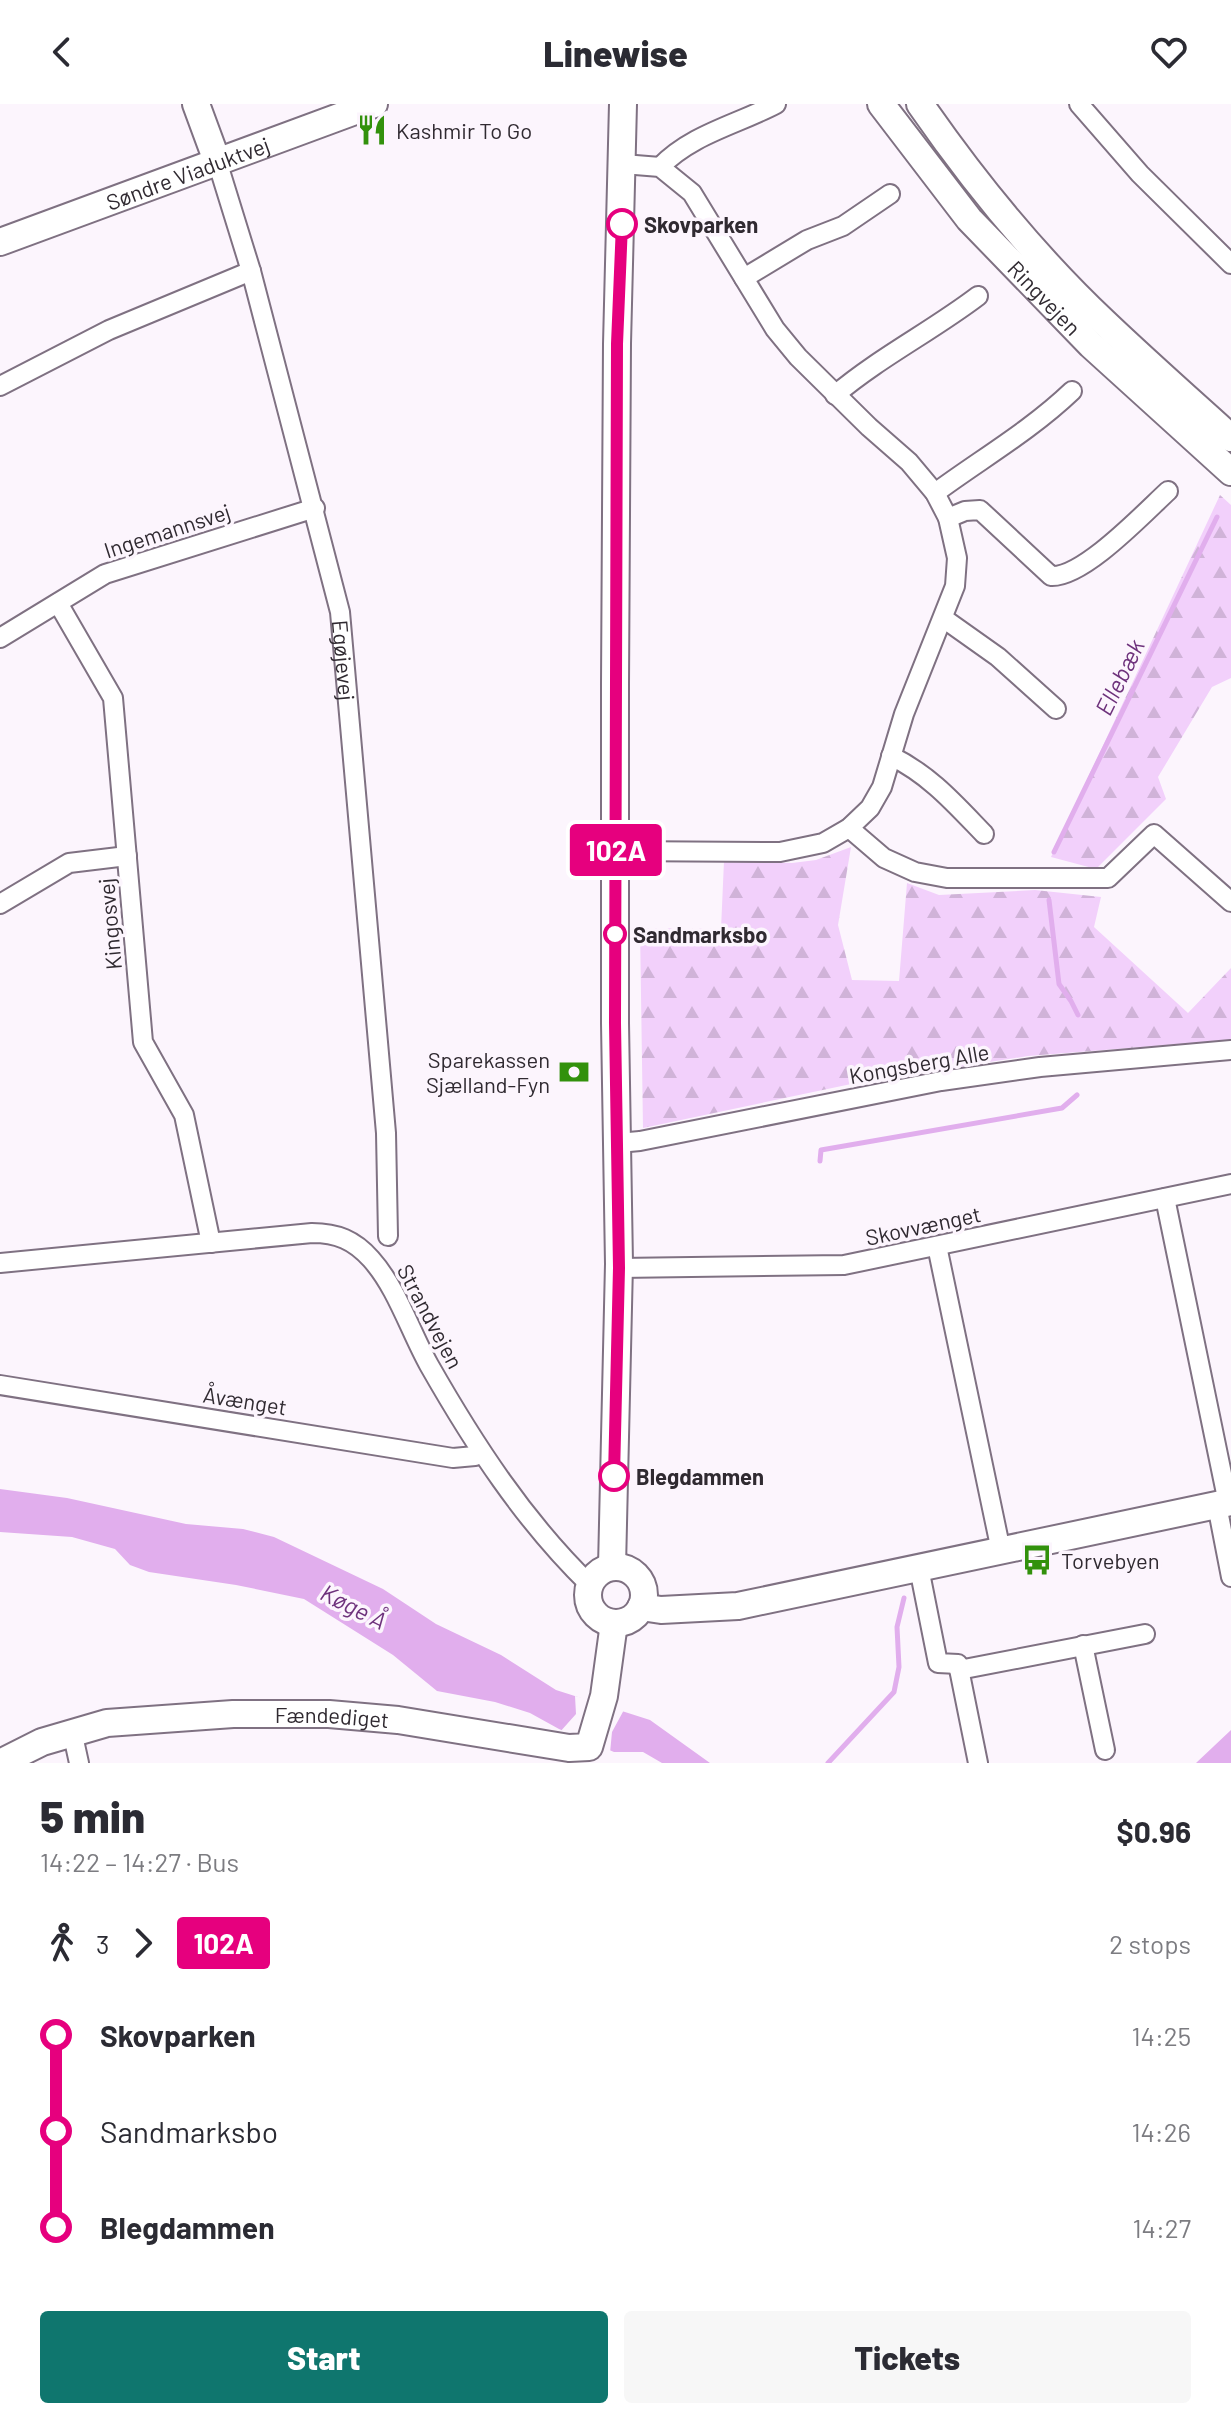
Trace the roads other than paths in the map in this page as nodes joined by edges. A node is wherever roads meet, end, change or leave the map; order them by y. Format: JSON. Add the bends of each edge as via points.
{"nodes":[{"id":1,"x":196,"y":104,"type":"edge"},
{"id":2,"x":374,"y":104,"type":"edge"},
{"id":3,"x":623,"y":104,"type":"edge"},
{"id":4,"x":776,"y":104,"type":"edge"},
{"id":5,"x":881,"y":104,"type":"edge"},
{"id":6,"x":920,"y":104,"type":"edge"},
{"id":7,"x":1079,"y":104,"type":"edge"},
{"id":8,"x":217,"y":161,"type":"junction"},
{"id":9,"x":623,"y":164,"type":"junction"},
{"id":10,"x":660,"y":167,"type":"junction"},
{"id":11,"x":890,"y":194,"type":"dead end"},
{"id":12,"x":0,"y":242,"type":"edge"},
{"id":13,"x":1231,"y":264,"type":"edge"},
{"id":14,"x":251,"y":271,"type":"junction"},
{"id":15,"x":744,"y":278,"type":"junction"},
{"id":16,"x":978,"y":296,"type":"dead end"},
{"id":17,"x":0,"y":386,"type":"edge"},
{"id":18,"x":1072,"y":391,"type":"dead end"},
{"id":19,"x":835,"y":395,"type":"junction"},
{"id":20,"x":1231,"y":438,"type":"edge"},
{"id":21,"x":1231,"y":472,"type":"edge"},
{"id":22,"x":1168,"y":491,"type":"dead end"},
{"id":23,"x":935,"y":493,"type":"junction"},
{"id":24,"x":315,"y":508,"type":"junction"},
{"id":25,"x":948,"y":518,"type":"junction"},
{"id":26,"x":58,"y":603,"type":"junction"},
{"id":27,"x":943,"y":618,"type":"junction"},
{"id":28,"x":0,"y":638,"type":"edge"},
{"id":29,"x":1056,"y":709,"type":"dead end"},
{"id":30,"x":891,"y":756,"type":"junction"},
{"id":31,"x":849,"y":828,"type":"junction"},
{"id":32,"x":984,"y":834,"type":"dead end"},
{"id":33,"x":616,"y":851,"type":"junction"},
{"id":34,"x":127,"y":856,"type":"junction"},
{"id":35,"x":1231,"y":902,"type":"edge"},
{"id":36,"x":0,"y":904,"type":"edge"},
{"id":37,"x":1231,"y":1050,"type":"edge"},
{"id":38,"x":618,"y":1143,"type":"junction"},
{"id":39,"x":1231,"y":1184,"type":"edge"},
{"id":40,"x":1165,"y":1198,"type":"junction"},
{"id":41,"x":388,"y":1236,"type":"dead end"},
{"id":42,"x":211,"y":1243,"type":"junction"},
{"id":43,"x":937,"y":1246,"type":"junction"},
{"id":44,"x":0,"y":1263,"type":"edge"},
{"id":45,"x":619,"y":1268,"type":"junction"},
{"id":46,"x":0,"y":1385,"type":"edge"},
{"id":47,"x":481,"y":1452,"type":"junction"},
{"id":48,"x":1225,"y":1503,"type":"edge"},
{"id":49,"x":1001,"y":1551,"type":"junction"},
{"id":50,"x":612,"y":1567,"type":"junction"},
{"id":51,"x":919,"y":1568,"type":"junction"},
{"id":52,"x":1231,"y":1577,"type":"edge"},
{"id":53,"x":590,"y":1585,"type":"junction"},
{"id":54,"x":643,"y":1600,"type":"junction"},
{"id":55,"x":614,"y":1623,"type":"junction"},
{"id":56,"x":1145,"y":1634,"type":"dead end"},
{"id":57,"x":1083,"y":1645,"type":"junction"},
{"id":58,"x":959,"y":1670,"type":"junction"},
{"id":59,"x":72,"y":1731,"type":"junction"},
{"id":60,"x":1105,"y":1750,"type":"dead end"},
{"id":61,"x":590,"y":1755,"type":"edge"},
{"id":62,"x":0,"y":1763,"type":"edge"},
{"id":63,"x":79,"y":1763,"type":"edge"},
{"id":64,"x":978,"y":1763,"type":"edge"}],
"edges":[{"from":1,"to":8,"type":"street","name":"Egøjevej"},
{"from":2,"to":8,"type":"street","name":"Søndre Viaduktvej"},
{"from":3,"to":9,"type":"street"},
{"from":4,"to":10,"type":"street","via":[[697,138]]},
{"from":5,"to":21,"type":"street","name":"Ringvejen","via":[[969,219],[1091,345]]},
{"from":6,"to":20,"type":"street","name":"Ringvejen","via":[[1049,266]]},
{"from":7,"to":13,"type":"street"},
{"from":8,"to":12,"type":"street","name":"Søndre Viaduktvej"},
{"from":8,"to":14,"type":"street","name":"Egøjevej"},
{"from":9,"to":10,"type":"street"},
{"from":9,"to":33,"type":"street","via":[[617,344]]},
{"from":10,"to":15,"type":"street","via":[[692,193]]},
{"from":11,"to":15,"type":"street","via":[[843,226],[807,240]]},
{"from":14,"to":17,"type":"street","via":[[109,330]]},
{"from":14,"to":24,"type":"street","name":"Egøjevej"},
{"from":15,"to":19,"type":"street","via":[[775,329]]},
{"from":16,"to":19,"type":"street","via":[[864,370]]},
{"from":18,"to":23,"type":"street","via":[[1021,434]]},
{"from":19,"to":23,"type":"street"},
{"from":22,"to":25,"type":"street","via":[[1109,546],[1059,577],[1051,576],[980,510]]},
{"from":23,"to":25,"type":"street"},
{"from":24,"to":26,"type":"street","name":"Ingemannsvej","via":[[105,574]]},
{"from":24,"to":41,"type":"street","name":"Egøjevej","via":[[340,612],[386,1133]]},
{"from":25,"to":27,"type":"street","via":[[957,558],[955,586]]},
{"from":26,"to":28,"type":"street","name":"Ingemannsvej"},
{"from":26,"to":34,"type":"street","name":"Kingosvej","via":[[113,698]]},
{"from":27,"to":29,"type":"street","via":[[998,657]]},
{"from":27,"to":30,"type":"street"},
{"from":30,"to":31,"type":"street","via":[[870,808]]},
{"from":30,"to":32,"type":"street","via":[[934,781]]},
{"from":31,"to":33,"type":"street","via":[[823,843],[780,852]]},
{"from":31,"to":35,"type":"street","via":[[884,858],[915,872],[1010,880],[1108,878],[1154,834]]},
{"from":33,"to":38,"type":"street"},
{"from":34,"to":36,"type":"street","via":[[69,863]]},
{"from":34,"to":42,"type":"street","name":"Kingosvej","via":[[143,1042],[184,1115]]},
{"from":37,"to":38,"type":"street","name":"Kongsberg Alle","via":[[941,1081]]},
{"from":38,"to":45,"type":"street"},
{"from":39,"to":40,"type":"street","name":"Skovvænget"},
{"from":40,"to":43,"type":"street","name":"Skovvænget"},
{"from":40,"to":48,"type":"street"},
{"from":42,"to":44,"type":"street","name":"Strandvejen"},
{"from":42,"to":47,"type":"street","name":"Strandvejen","via":[[332,1233],[361,1249],[381,1271]]},
{"from":43,"to":45,"type":"street","name":"Skovvænget","via":[[816,1267]]},
{"from":43,"to":49,"type":"street"},
{"from":45,"to":50,"type":"street"},
{"from":46,"to":47,"type":"street","name":"Åvænget","via":[[453,1458]]},
{"from":47,"to":53,"type":"street","name":"Strandvejen","via":[[564,1560]]},
{"from":48,"to":49,"type":"street"},
{"from":48,"to":52,"type":"street"},
{"from":49,"to":51,"type":"street"},
{"from":50,"to":53,"type":"street","via":[[598,1573]]},
{"from":50,"to":54,"type":"street","via":[[637,1576]]},
{"from":51,"to":54,"type":"street","via":[[777,1596]]},
{"from":51,"to":58,"type":"street","via":[[938,1663],[958,1664]]},
{"from":53,"to":55,"type":"street","via":[[593,1610]]},
{"from":54,"to":55,"type":"street","via":[[630,1619]]},
{"from":55,"to":61,"type":"street"},
{"from":56,"to":57,"type":"street"},
{"from":57,"to":58,"type":"street"},
{"from":57,"to":60,"type":"street"},
{"from":58,"to":64,"type":"street"},
{"from":59,"to":61,"type":"street","name":"Fændediget","via":[[164,1718],[329,1714],[398,1720]]},
{"from":59,"to":62,"type":"street","name":"Fændediget"},
{"from":59,"to":63,"type":"street"}]}
